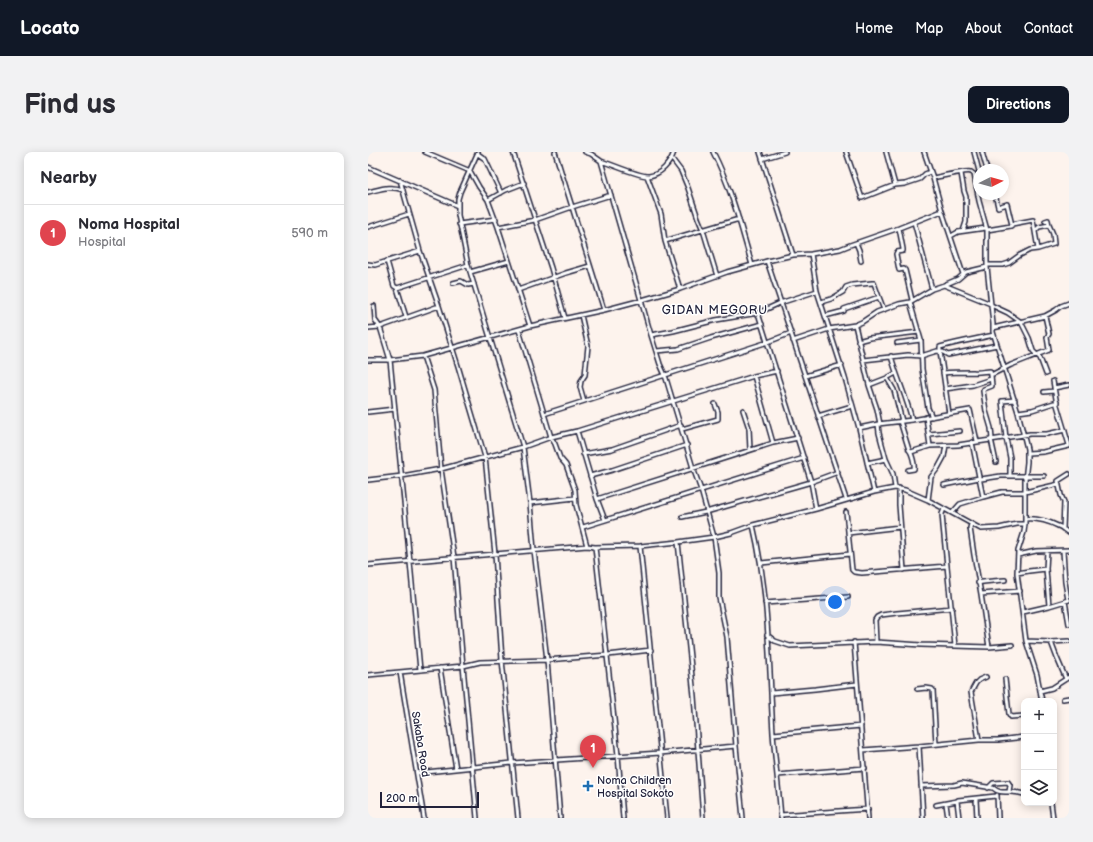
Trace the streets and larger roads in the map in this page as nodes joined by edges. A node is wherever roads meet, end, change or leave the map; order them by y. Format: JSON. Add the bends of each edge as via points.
{"nodes":[{"id":1,"x":425,"y":152,"type":"edge"},
{"id":2,"x":512,"y":152,"type":"edge"},
{"id":3,"x":555,"y":152,"type":"edge"},
{"id":4,"x":584,"y":152,"type":"edge"},
{"id":5,"x":674,"y":152,"type":"edge"},
{"id":6,"x":713,"y":152,"type":"edge"},
{"id":7,"x":760,"y":152,"type":"edge"},
{"id":8,"x":785,"y":152,"type":"edge"},
{"id":9,"x":846,"y":152,"type":"edge"},
{"id":10,"x":886,"y":152,"type":"edge"},
{"id":11,"x":924,"y":152,"type":"edge"},
{"id":12,"x":974,"y":152,"type":"edge"},
{"id":13,"x":982,"y":152,"type":"edge"},
{"id":14,"x":478,"y":153,"type":"edge"},
{"id":15,"x":672,"y":159,"type":"junction"},
{"id":16,"x":762,"y":159,"type":"junction"},
{"id":17,"x":602,"y":161,"type":"junction"},
{"id":18,"x":977,"y":164,"type":"edge"},
{"id":19,"x":985,"y":164,"type":"edge"},
{"id":20,"x":368,"y":167,"type":"edge"},
{"id":21,"x":470,"y":171,"type":"junction"},
{"id":22,"x":930,"y":172,"type":"junction"},
{"id":23,"x":972,"y":172,"type":"joint"},
{"id":24,"x":961,"y":173,"type":"junction"},
{"id":25,"x":647,"y":176,"type":"junction"},
{"id":26,"x":934,"y":178,"type":"junction"},
{"id":27,"x":400,"y":180,"type":"junction"},
{"id":28,"x":524,"y":183,"type":"junction"},
{"id":29,"x":895,"y":185,"type":"junction"},
{"id":30,"x":403,"y":190,"type":"junction"},
{"id":31,"x":368,"y":192,"type":"edge"},
{"id":32,"x":501,"y":193,"type":"junction"},
{"id":33,"x":611,"y":195,"type":"junction"},
{"id":34,"x":488,"y":200,"type":"junction"},
{"id":35,"x":996,"y":200,"type":"edge"},
{"id":36,"x":458,"y":206,"type":"junction"},
{"id":37,"x":572,"y":207,"type":"junction"},
{"id":38,"x":942,"y":211,"type":"junction"},
{"id":39,"x":409,"y":214,"type":"junction"},
{"id":40,"x":496,"y":219,"type":"junction"},
{"id":41,"x":739,"y":219,"type":"junction"},
{"id":42,"x":535,"y":220,"type":"junction"},
{"id":43,"x":1045,"y":221,"type":"dead end"},
{"id":44,"x":914,"y":222,"type":"junction"},
{"id":45,"x":459,"y":224,"type":"junction"},
{"id":46,"x":1012,"y":224,"type":"junction"},
{"id":47,"x":1049,"y":224,"type":"junction"},
{"id":48,"x":498,"y":226,"type":"junction"},
{"id":49,"x":368,"y":227,"type":"edge"},
{"id":50,"x":899,"y":228,"type":"junction"},
{"id":51,"x":986,"y":229,"type":"junction"},
{"id":52,"x":704,"y":230,"type":"junction"},
{"id":53,"x":1036,"y":230,"type":"junction"},
{"id":54,"x":963,"y":231,"type":"junction"},
{"id":55,"x":951,"y":236,"type":"junction"},
{"id":56,"x":665,"y":241,"type":"junction"},
{"id":57,"x":856,"y":243,"type":"junction"},
{"id":58,"x":1038,"y":249,"type":"junction"},
{"id":59,"x":420,"y":251,"type":"junction"},
{"id":60,"x":811,"y":254,"type":"junction"},
{"id":61,"x":793,"y":255,"type":"junction"},
{"id":62,"x":387,"y":261,"type":"junction"},
{"id":63,"x":509,"y":261,"type":"junction"},
{"id":64,"x":766,"y":261,"type":"junction"},
{"id":65,"x":861,"y":261,"type":"dead end"},
{"id":66,"x":368,"y":264,"type":"edge"},
{"id":67,"x":752,"y":265,"type":"junction"},
{"id":68,"x":468,"y":266,"type":"junction"},
{"id":69,"x":590,"y":266,"type":"junction"},
{"id":70,"x":987,"y":266,"type":"junction"},
{"id":71,"x":470,"y":272,"type":"junction"},
{"id":72,"x":962,"y":274,"type":"junction"},
{"id":73,"x":717,"y":276,"type":"junction"},
{"id":74,"x":554,"y":277,"type":"junction"},
{"id":75,"x":429,"y":278,"type":"junction"},
{"id":76,"x":453,"y":283,"type":"dead end"},
{"id":77,"x":474,"y":284,"type":"junction"},
{"id":78,"x":944,"y":285,"type":"junction"},
{"id":79,"x":397,"y":288,"type":"junction"},
{"id":80,"x":680,"y":289,"type":"junction"},
{"id":81,"x":932,"y":289,"type":"junction"},
{"id":82,"x":518,"y":290,"type":"junction"},
{"id":83,"x":818,"y":291,"type":"junction"},
{"id":84,"x":879,"y":297,"type":"junction"},
{"id":85,"x":642,"y":300,"type":"junction"},
{"id":86,"x":911,"y":301,"type":"junction"},
{"id":87,"x":821,"y":302,"type":"junction"},
{"id":88,"x":780,"y":303,"type":"junction"},
{"id":89,"x":1069,"y":303,"type":"edge"},
{"id":90,"x":991,"y":304,"type":"junction"},
{"id":91,"x":374,"y":306,"type":"dead end"},
{"id":92,"x":439,"y":306,"type":"junction"},
{"id":93,"x":604,"y":310,"type":"junction"},
{"id":94,"x":884,"y":310,"type":"junction"},
{"id":95,"x":758,"y":312,"type":"junction"},
{"id":96,"x":581,"y":315,"type":"junction"},
{"id":97,"x":825,"y":316,"type":"junction"},
{"id":98,"x":1045,"y":316,"type":"junction"},
{"id":99,"x":406,"y":317,"type":"junction"},
{"id":100,"x":565,"y":318,"type":"junction"},
{"id":101,"x":1020,"y":322,"type":"junction"},
{"id":102,"x":762,"y":324,"type":"junction"},
{"id":103,"x":855,"y":325,"type":"junction"},
{"id":104,"x":530,"y":326,"type":"junction"},
{"id":105,"x":380,"y":327,"type":"junction"},
{"id":106,"x":368,"y":328,"type":"edge"},
{"id":107,"x":993,"y":328,"type":"junction"},
{"id":108,"x":519,"y":330,"type":"junction"},
{"id":109,"x":829,"y":330,"type":"junction"},
{"id":110,"x":919,"y":332,"type":"junction"},
{"id":111,"x":791,"y":333,"type":"junction"},
{"id":112,"x":994,"y":334,"type":"junction"},
{"id":113,"x":651,"y":335,"type":"junction"},
{"id":114,"x":490,"y":337,"type":"junction"},
{"id":115,"x":921,"y":340,"type":"junction"},
{"id":116,"x":793,"y":341,"type":"junction"},
{"id":117,"x":858,"y":341,"type":"junction"},
{"id":118,"x":768,"y":342,"type":"junction"},
{"id":119,"x":897,"y":343,"type":"dead end"},
{"id":120,"x":997,"y":345,"type":"junction"},
{"id":121,"x":452,"y":348,"type":"junction"},
{"id":122,"x":656,"y":351,"type":"junction"},
{"id":123,"x":940,"y":351,"type":"junction"},
{"id":124,"x":1038,"y":355,"type":"junction"},
{"id":125,"x":423,"y":356,"type":"junction"},
{"id":126,"x":892,"y":356,"type":"junction"},
{"id":127,"x":921,"y":356,"type":"junction"},
{"id":128,"x":368,"y":360,"type":"edge"},
{"id":129,"x":390,"y":360,"type":"junction"},
{"id":130,"x":863,"y":360,"type":"junction"},
{"id":131,"x":842,"y":365,"type":"junction"},
{"id":132,"x":1005,"y":369,"type":"junction"},
{"id":133,"x":777,"y":371,"type":"junction"},
{"id":134,"x":943,"y":372,"type":"junction"},
{"id":135,"x":896,"y":373,"type":"junction"},
{"id":136,"x":1046,"y":374,"type":"dead end"},
{"id":137,"x":665,"y":375,"type":"junction"},
{"id":138,"x":992,"y":375,"type":"junction"},
{"id":139,"x":754,"y":376,"type":"junction"},
{"id":140,"x":805,"y":376,"type":"junction"},
{"id":141,"x":888,"y":378,"type":"junction"},
{"id":142,"x":991,"y":379,"type":"junction"},
{"id":143,"x":1052,"y":381,"type":"dead end"},
{"id":144,"x":1069,"y":384,"type":"edge"},
{"id":145,"x":869,"y":385,"type":"junction"},
{"id":146,"x":945,"y":389,"type":"junction"},
{"id":147,"x":1054,"y":390,"type":"junction"},
{"id":148,"x":1044,"y":392,"type":"dead end"},
{"id":149,"x":1015,"y":400,"type":"junction"},
{"id":150,"x":584,"y":401,"type":"junction"},
{"id":151,"x":673,"y":402,"type":"junction"},
{"id":152,"x":1057,"y":402,"type":"junction"},
{"id":153,"x":716,"y":404,"type":"dead end"},
{"id":154,"x":852,"y":406,"type":"junction"},
{"id":155,"x":395,"y":410,"type":"junction"},
{"id":156,"x":743,"y":410,"type":"dead end"},
{"id":157,"x":368,"y":412,"type":"edge"},
{"id":158,"x":1018,"y":412,"type":"junction"},
{"id":159,"x":544,"y":414,"type":"junction"},
{"id":160,"x":950,"y":414,"type":"junction"},
{"id":161,"x":818,"y":416,"type":"junction"},
{"id":162,"x":932,"y":417,"type":"junction"},
{"id":163,"x":926,"y":418,"type":"junction"},
{"id":164,"x":912,"y":420,"type":"junction"},
{"id":165,"x":901,"y":421,"type":"junction"},
{"id":166,"x":879,"y":424,"type":"junction"},
{"id":167,"x":681,"y":427,"type":"junction"},
{"id":168,"x":859,"y":428,"type":"junction"},
{"id":169,"x":1064,"y":430,"type":"junction"},
{"id":170,"x":960,"y":431,"type":"dead end"},
{"id":171,"x":576,"y":432,"type":"junction"},
{"id":172,"x":929,"y":434,"type":"junction"},
{"id":173,"x":1024,"y":436,"type":"junction"},
{"id":174,"x":551,"y":437,"type":"junction"},
{"id":175,"x":798,"y":438,"type":"junction"},
{"id":176,"x":1006,"y":438,"type":"junction"},
{"id":177,"x":991,"y":439,"type":"junction"},
{"id":178,"x":978,"y":441,"type":"junction"},
{"id":179,"x":972,"y":442,"type":"junction"},
{"id":180,"x":773,"y":443,"type":"junction"},
{"id":181,"x":687,"y":445,"type":"junction"},
{"id":182,"x":946,"y":445,"type":"junction"},
{"id":183,"x":1069,"y":445,"type":"edge"},
{"id":184,"x":930,"y":446,"type":"junction"},
{"id":185,"x":523,"y":447,"type":"junction"},
{"id":186,"x":750,"y":450,"type":"junction"},
{"id":187,"x":911,"y":452,"type":"junction"},
{"id":188,"x":1028,"y":453,"type":"junction"},
{"id":189,"x":583,"y":454,"type":"junction"},
{"id":190,"x":485,"y":457,"type":"junction"},
{"id":191,"x":804,"y":458,"type":"junction"},
{"id":192,"x":886,"y":459,"type":"junction"},
{"id":193,"x":996,"y":462,"type":"dead end"},
{"id":194,"x":867,"y":463,"type":"junction"},
{"id":195,"x":693,"y":468,"type":"junction"},
{"id":196,"x":441,"y":469,"type":"junction"},
{"id":197,"x":908,"y":470,"type":"dead end"},
{"id":198,"x":838,"y":472,"type":"junction"},
{"id":199,"x":1069,"y":474,"type":"edge"},
{"id":200,"x":402,"y":476,"type":"junction"},
{"id":201,"x":590,"y":476,"type":"junction"},
{"id":202,"x":1010,"y":476,"type":"junction"},
{"id":203,"x":1044,"y":476,"type":"dead end"},
{"id":204,"x":1025,"y":477,"type":"junction"},
{"id":205,"x":979,"y":478,"type":"junction"},
{"id":206,"x":368,"y":480,"type":"edge"},
{"id":207,"x":811,"y":482,"type":"junction"},
{"id":208,"x":1059,"y":484,"type":"junction"},
{"id":209,"x":944,"y":485,"type":"dead end"},
{"id":210,"x":897,"y":488,"type":"junction"},
{"id":211,"x":701,"y":490,"type":"junction"},
{"id":212,"x":874,"y":492,"type":"junction"},
{"id":213,"x":1025,"y":492,"type":"junction"},
{"id":214,"x":983,"y":497,"type":"junction"},
{"id":215,"x":575,"y":498,"type":"junction"},
{"id":216,"x":597,"y":499,"type":"junction"},
{"id":217,"x":846,"y":499,"type":"junction"},
{"id":218,"x":928,"y":500,"type":"junction"},
{"id":219,"x":530,"y":503,"type":"junction"},
{"id":220,"x":816,"y":509,"type":"junction"},
{"id":221,"x":944,"y":509,"type":"junction"},
{"id":222,"x":706,"y":512,"type":"junction"},
{"id":223,"x":846,"y":512,"type":"dead end"},
{"id":224,"x":952,"y":513,"type":"junction"},
{"id":225,"x":682,"y":517,"type":"dead end"},
{"id":226,"x":1025,"y":518,"type":"junction"},
{"id":227,"x":604,"y":520,"type":"junction"},
{"id":228,"x":971,"y":524,"type":"junction"},
{"id":229,"x":1025,"y":524,"type":"junction"},
{"id":230,"x":753,"y":525,"type":"junction"},
{"id":231,"x":583,"y":527,"type":"junction"},
{"id":232,"x":900,"y":527,"type":"junction"},
{"id":233,"x":1063,"y":529,"type":"junction"},
{"id":234,"x":848,"y":533,"type":"junction"},
{"id":235,"x":1069,"y":533,"type":"edge"},
{"id":236,"x":714,"y":537,"type":"junction"},
{"id":237,"x":678,"y":542,"type":"junction"},
{"id":238,"x":587,"y":546,"type":"junction"},
{"id":239,"x":640,"y":546,"type":"junction"},
{"id":240,"x":595,"y":547,"type":"junction"},
{"id":241,"x":534,"y":550,"type":"junction"},
{"id":242,"x":1069,"y":550,"type":"edge"},
{"id":243,"x":1047,"y":551,"type":"junction"},
{"id":244,"x":1063,"y":551,"type":"junction"},
{"id":245,"x":495,"y":554,"type":"junction"},
{"id":246,"x":850,"y":554,"type":"junction"},
{"id":247,"x":1018,"y":555,"type":"junction"},
{"id":248,"x":454,"y":558,"type":"junction"},
{"id":249,"x":410,"y":562,"type":"junction"},
{"id":250,"x":761,"y":563,"type":"junction"},
{"id":251,"x":368,"y":565,"type":"edge"},
{"id":252,"x":947,"y":566,"type":"junction"},
{"id":253,"x":1046,"y":569,"type":"junction"},
{"id":254,"x":904,"y":570,"type":"junction"},
{"id":255,"x":1017,"y":573,"type":"junction"},
{"id":256,"x":1005,"y":580,"type":"dead end"},
{"id":257,"x":978,"y":583,"type":"junction"},
{"id":258,"x":1020,"y":591,"type":"junction"},
{"id":259,"x":981,"y":594,"type":"junction"},
{"id":260,"x":848,"y":597,"type":"dead end"},
{"id":261,"x":1067,"y":600,"type":"edge"},
{"id":262,"x":765,"y":603,"type":"junction"},
{"id":263,"x":1049,"y":606,"type":"junction"},
{"id":264,"x":952,"y":608,"type":"junction"},
{"id":265,"x":1023,"y":612,"type":"junction"},
{"id":266,"x":1069,"y":624,"type":"edge"},
{"id":267,"x":767,"y":635,"type":"junction"},
{"id":268,"x":1026,"y":641,"type":"junction"},
{"id":269,"x":854,"y":642,"type":"junction"},
{"id":270,"x":876,"y":642,"type":"junction"},
{"id":271,"x":1051,"y":642,"type":"junction"},
{"id":272,"x":1069,"y":642,"type":"edge"},
{"id":273,"x":1012,"y":645,"type":"dead end"},
{"id":274,"x":955,"y":646,"type":"junction"},
{"id":275,"x":989,"y":647,"type":"junction"},
{"id":276,"x":651,"y":650,"type":"junction"},
{"id":277,"x":608,"y":655,"type":"junction"},
{"id":278,"x":502,"y":660,"type":"junction"},
{"id":279,"x":547,"y":660,"type":"junction"},
{"id":280,"x":462,"y":666,"type":"junction"},
{"id":281,"x":440,"y":668,"type":"junction"},
{"id":282,"x":420,"y":670,"type":"junction"},
{"id":283,"x":400,"y":672,"type":"junction"},
{"id":284,"x":368,"y":675,"type":"edge"},
{"id":285,"x":986,"y":677,"type":"dead end"},
{"id":286,"x":1067,"y":678,"type":"edge"},
{"id":287,"x":1005,"y":679,"type":"dead end"},
{"id":288,"x":857,"y":684,"type":"junction"},
{"id":289,"x":918,"y":689,"type":"dead end"},
{"id":290,"x":1040,"y":691,"type":"junction"},
{"id":291,"x":771,"y":692,"type":"junction"},
{"id":292,"x":1041,"y":698,"type":"edge"},
{"id":293,"x":1069,"y":698,"type":"edge"},
{"id":294,"x":1063,"y":699,"type":"dead end"},
{"id":295,"x":1021,"y":716,"type":"edge"},
{"id":296,"x":861,"y":726,"type":"junction"},
{"id":297,"x":773,"y":734,"type":"junction"},
{"id":298,"x":1021,"y":737,"type":"edge"},
{"id":299,"x":979,"y":740,"type":"junction"},
{"id":300,"x":936,"y":744,"type":"junction"},
{"id":301,"x":736,"y":746,"type":"junction"},
{"id":302,"x":919,"y":746,"type":"junction"},
{"id":303,"x":698,"y":749,"type":"junction"},
{"id":304,"x":863,"y":750,"type":"junction"},
{"id":305,"x":660,"y":753,"type":"junction"},
{"id":306,"x":618,"y":755,"type":"junction"},
{"id":307,"x":555,"y":761,"type":"junction"},
{"id":308,"x":512,"y":763,"type":"junction"},
{"id":309,"x":473,"y":767,"type":"junction"},
{"id":310,"x":865,"y":768,"type":"junction"},
{"id":311,"x":456,"y":769,"type":"junction"},
{"id":312,"x":417,"y":774,"type":"junction"},
{"id":313,"x":777,"y":775,"type":"junction"},
{"id":314,"x":921,"y":786,"type":"junction"},
{"id":315,"x":988,"y":788,"type":"junction"},
{"id":316,"x":997,"y":791,"type":"junction"},
{"id":317,"x":1009,"y":792,"type":"junction"},
{"id":318,"x":1021,"y":794,"type":"edge"},
{"id":319,"x":996,"y":796,"type":"junction"},
{"id":320,"x":976,"y":799,"type":"junction"},
{"id":321,"x":957,"y":801,"type":"junction"},
{"id":322,"x":946,"y":804,"type":"junction"},
{"id":323,"x":936,"y":805,"type":"dead end"},
{"id":324,"x":1051,"y":806,"type":"edge"},
{"id":325,"x":868,"y":809,"type":"junction"},
{"id":326,"x":822,"y":812,"type":"junction"},
{"id":327,"x":781,"y":817,"type":"edge"},
{"id":328,"x":424,"y":818,"type":"edge"},
{"id":329,"x":477,"y":818,"type":"edge"},
{"id":330,"x":518,"y":818,"type":"edge"},
{"id":331,"x":560,"y":818,"type":"edge"},
{"id":332,"x":622,"y":818,"type":"edge"},
{"id":333,"x":666,"y":818,"type":"edge"},
{"id":334,"x":703,"y":818,"type":"edge"},
{"id":335,"x":743,"y":818,"type":"edge"},
{"id":336,"x":823,"y":818,"type":"edge"},
{"id":337,"x":868,"y":818,"type":"edge"},
{"id":338,"x":924,"y":818,"type":"edge"},
{"id":339,"x":948,"y":818,"type":"edge"},
{"id":340,"x":959,"y":818,"type":"edge"},
{"id":341,"x":978,"y":818,"type":"edge"},
{"id":342,"x":998,"y":818,"type":"edge"},
{"id":343,"x":1053,"y":818,"type":"edge"}],
"edges":[{"from":1,"to":21,"type":"street"},
{"from":2,"to":28,"type":"street"},
{"from":3,"to":37,"type":"street"},
{"from":4,"to":17,"type":"street"},
{"from":5,"to":15,"type":"street"},
{"from":6,"to":41,"type":"street","via":[[721,167]]},
{"from":7,"to":16,"type":"street"},
{"from":8,"to":16,"type":"street"},
{"from":9,"to":29,"type":"street","via":[[862,198]]},
{"from":10,"to":29,"type":"street"},
{"from":11,"to":22,"type":"street"},
{"from":12,"to":18,"type":"street"},
{"from":13,"to":19,"type":"street"},
{"from":14,"to":21,"type":"street"},
{"from":14,"to":32,"type":"street","via":[[484,159]]},
{"from":15,"to":25,"type":"street","via":[[661,172]]},
{"from":15,"to":52,"type":"street","via":[[681,171]]},
{"from":16,"to":61,"type":"street"},
{"from":17,"to":25,"type":"street"},
{"from":17,"to":33,"type":"street"},
{"from":20,"to":27,"type":"street"},
{"from":21,"to":34,"type":"street"},
{"from":21,"to":36,"type":"street","via":[[460,192]]},
{"from":22,"to":26,"type":"street"},
{"from":22,"to":29,"type":"street","via":[[920,179]]},
{"from":23,"to":24,"type":"street"},
{"from":23,"to":51,"type":"street"},
{"from":24,"to":26,"type":"street"},
{"from":24,"to":54,"type":"street","via":[[966,197],[966,222]]},
{"from":25,"to":56,"type":"street","via":[[661,214]]},
{"from":26,"to":38,"type":"street"},
{"from":27,"to":30,"type":"street"},
{"from":27,"to":36,"type":"street"},
{"from":28,"to":32,"type":"street"},
{"from":28,"to":42,"type":"street"},
{"from":30,"to":31,"type":"street","via":[[394,187]]},
{"from":30,"to":39,"type":"street"},
{"from":32,"to":34,"type":"street"},
{"from":33,"to":37,"type":"street"},
{"from":33,"to":85,"type":"street"},
{"from":34,"to":40,"type":"street"},
{"from":35,"to":46,"type":"street","via":[[998,207],[1007,204]]},
{"from":36,"to":45,"type":"street"},
{"from":37,"to":42,"type":"street"},
{"from":37,"to":69,"type":"street"},
{"from":38,"to":44,"type":"street"},
{"from":38,"to":55,"type":"street"},
{"from":39,"to":49,"type":"street"},
{"from":39,"to":59,"type":"street"},
{"from":40,"to":45,"type":"street"},
{"from":40,"to":48,"type":"street"},
{"from":41,"to":52,"type":"street"},
{"from":41,"to":67,"type":"street"},
{"from":42,"to":48,"type":"street"},
{"from":42,"to":74,"type":"street"},
{"from":43,"to":47,"type":"street","via":[[1048,220]]},
{"from":44,"to":50,"type":"street"},
{"from":44,"to":81,"type":"street"},
{"from":45,"to":68,"type":"street"},
{"from":46,"to":51,"type":"street"},
{"from":46,"to":53,"type":"street","via":[[1033,220]]},
{"from":47,"to":53,"type":"street"},
{"from":47,"to":58,"type":"street","via":[[1054,244]]},
{"from":48,"to":63,"type":"street"},
{"from":50,"to":57,"type":"street"},
{"from":50,"to":86,"type":"street","via":[[903,251],[896,254],[898,268],[905,270]]},
{"from":51,"to":54,"type":"street"},
{"from":51,"to":70,"type":"street"},
{"from":52,"to":56,"type":"street"},
{"from":52,"to":73,"type":"street"},
{"from":53,"to":58,"type":"street"},
{"from":54,"to":55,"type":"street"},
{"from":55,"to":72,"type":"street"},
{"from":56,"to":80,"type":"street"},
{"from":57,"to":60,"type":"street","via":[[840,249]]},
{"from":57,"to":65,"type":"street"},
{"from":58,"to":70,"type":"street","via":[[1030,250],[1003,265]]},
{"from":59,"to":62,"type":"street"},
{"from":59,"to":75,"type":"street"},
{"from":60,"to":61,"type":"street"},
{"from":60,"to":83,"type":"street"},
{"from":61,"to":64,"type":"street"},
{"from":62,"to":66,"type":"street","via":[[375,265]]},
{"from":62,"to":79,"type":"street","via":[[394,286]]},
{"from":63,"to":71,"type":"street"},
{"from":63,"to":82,"type":"street"},
{"from":64,"to":67,"type":"street"},
{"from":64,"to":88,"type":"street"},
{"from":67,"to":73,"type":"street"},
{"from":68,"to":71,"type":"street"},
{"from":68,"to":75,"type":"street"},
{"from":69,"to":74,"type":"street"},
{"from":69,"to":93,"type":"street"},
{"from":70,"to":72,"type":"street"},
{"from":70,"to":90,"type":"street"},
{"from":71,"to":77,"type":"street"},
{"from":72,"to":78,"type":"street","via":[[961,277]]},
{"from":73,"to":80,"type":"street"},
{"from":74,"to":82,"type":"street"},
{"from":74,"to":100,"type":"street"},
{"from":75,"to":79,"type":"street"},
{"from":75,"to":92,"type":"street"},
{"from":76,"to":77,"type":"street","via":[[461,281],[468,285]]},
{"from":77,"to":114,"type":"street"},
{"from":78,"to":81,"type":"street"},
{"from":78,"to":90,"type":"street"},
{"from":79,"to":99,"type":"street"},
{"from":80,"to":85,"type":"street"},
{"from":81,"to":86,"type":"street"},
{"from":82,"to":104,"type":"street"},
{"from":83,"to":87,"type":"street"},
{"from":83,"to":88,"type":"street"},
{"from":84,"to":87,"type":"street","via":[[874,283],[863,283],[846,287],[843,292]]},
{"from":84,"to":94,"type":"street"},
{"from":84,"to":97,"type":"street"},
{"from":85,"to":93,"type":"street"},
{"from":85,"to":113,"type":"street"},
{"from":86,"to":94,"type":"street"},
{"from":86,"to":110,"type":"street"},
{"from":87,"to":97,"type":"street"},
{"from":88,"to":95,"type":"street"},
{"from":88,"to":111,"type":"street"},
{"from":89,"to":98,"type":"street"},
{"from":90,"to":101,"type":"street"},
{"from":90,"to":107,"type":"street"},
{"from":91,"to":105,"type":"street","via":[[375,320]]},
{"from":92,"to":99,"type":"street"},
{"from":92,"to":121,"type":"street"},
{"from":93,"to":96,"type":"street"},
{"from":94,"to":103,"type":"street"},
{"from":95,"to":102,"type":"street"},
{"from":95,"to":113,"type":"street"},
{"from":96,"to":100,"type":"street"},
{"from":96,"to":150,"type":"street","via":[[588,346],[585,375],[580,387]]},
{"from":97,"to":109,"type":"street"},
{"from":98,"to":101,"type":"street"},
{"from":98,"to":124,"type":"street","via":[[1049,350]]},
{"from":99,"to":105,"type":"street"},
{"from":100,"to":104,"type":"street"},
{"from":101,"to":107,"type":"street"},
{"from":101,"to":124,"type":"street","via":[[1032,349]]},
{"from":102,"to":118,"type":"street"},
{"from":102,"to":122,"type":"street","via":[[678,349]]},
{"from":103,"to":109,"type":"street"},
{"from":103,"to":117,"type":"street"},
{"from":104,"to":108,"type":"street"},
{"from":105,"to":106,"type":"street"},
{"from":105,"to":129,"type":"street"},
{"from":107,"to":112,"type":"street"},
{"from":108,"to":114,"type":"street"},
{"from":108,"to":159,"type":"street"},
{"from":109,"to":116,"type":"street"},
{"from":109,"to":131,"type":"street"},
{"from":110,"to":115,"type":"street"},
{"from":110,"to":117,"type":"street"},
{"from":111,"to":116,"type":"street"},
{"from":111,"to":118,"type":"street"},
{"from":112,"to":120,"type":"street"},
{"from":112,"to":123,"type":"street","via":[[946,345],[940,347]]},
{"from":113,"to":122,"type":"street"},
{"from":114,"to":121,"type":"street"},
{"from":114,"to":185,"type":"street"},
{"from":115,"to":119,"type":"street"},
{"from":115,"to":127,"type":"street"},
{"from":116,"to":140,"type":"street"},
{"from":117,"to":130,"type":"street"},
{"from":118,"to":133,"type":"street"},
{"from":118,"to":137,"type":"street"},
{"from":120,"to":123,"type":"street","via":[[948,355]]},
{"from":120,"to":132,"type":"street"},
{"from":121,"to":125,"type":"street"},
{"from":121,"to":190,"type":"street"},
{"from":122,"to":137,"type":"street"},
{"from":123,"to":127,"type":"street"},
{"from":123,"to":134,"type":"street"},
{"from":124,"to":132,"type":"street"},
{"from":124,"to":136,"type":"street"},
{"from":125,"to":129,"type":"street"},
{"from":125,"to":196,"type":"street","via":[[434,390]]},
{"from":126,"to":127,"type":"street"},
{"from":126,"to":130,"type":"street"},
{"from":126,"to":135,"type":"street"},
{"from":127,"to":162,"type":"street","via":[[928,408]]},
{"from":128,"to":129,"type":"street"},
{"from":129,"to":155,"type":"street"},
{"from":130,"to":145,"type":"street"},
{"from":131,"to":140,"type":"street"},
{"from":131,"to":154,"type":"street"},
{"from":132,"to":138,"type":"street"},
{"from":132,"to":149,"type":"street"},
{"from":133,"to":139,"type":"street"},
{"from":133,"to":175,"type":"street"},
{"from":134,"to":138,"type":"street","via":[[988,371]]},
{"from":134,"to":146,"type":"street"},
{"from":135,"to":141,"type":"street"},
{"from":135,"to":164,"type":"street"},
{"from":137,"to":150,"type":"street"},
{"from":137,"to":151,"type":"street"},
{"from":138,"to":142,"type":"street"},
{"from":139,"to":151,"type":"street"},
{"from":139,"to":180,"type":"street"},
{"from":140,"to":161,"type":"street"},
{"from":141,"to":145,"type":"street"},
{"from":141,"to":165,"type":"street","via":[[894,390]]},
{"from":142,"to":146,"type":"street"},
{"from":142,"to":177,"type":"street","via":[[992,386],[983,391]]},
{"from":143,"to":147,"type":"street"},
{"from":144,"to":147,"type":"street"},
{"from":145,"to":166,"type":"street","via":[[878,408]]},
{"from":146,"to":160,"type":"street"},
{"from":147,"to":148,"type":"street"},
{"from":147,"to":152,"type":"street"},
{"from":149,"to":158,"type":"street"},
{"from":149,"to":176,"type":"street","via":[[1002,402]]},
{"from":150,"to":159,"type":"street"},
{"from":151,"to":167,"type":"street"},
{"from":151,"to":171,"type":"street"},
{"from":152,"to":158,"type":"street"},
{"from":152,"to":169,"type":"street"},
{"from":153,"to":167,"type":"street","via":[[718,419]]},
{"from":154,"to":161,"type":"street"},
{"from":154,"to":168,"type":"street"},
{"from":155,"to":157,"type":"street"},
{"from":155,"to":200,"type":"street"},
{"from":156,"to":186,"type":"street","via":[[749,428]]},
{"from":158,"to":173,"type":"street"},
{"from":159,"to":174,"type":"street"},
{"from":160,"to":162,"type":"street"},
{"from":160,"to":178,"type":"street","via":[[970,410]]},
{"from":161,"to":198,"type":"street"},
{"from":162,"to":163,"type":"street"},
{"from":163,"to":164,"type":"street"},
{"from":163,"to":172,"type":"street"},
{"from":164,"to":165,"type":"street"},
{"from":165,"to":166,"type":"street"},
{"from":165,"to":187,"type":"street"},
{"from":166,"to":168,"type":"street"},
{"from":166,"to":192,"type":"street"},
{"from":167,"to":181,"type":"street"},
{"from":167,"to":189,"type":"street","via":[[612,449]]},
{"from":168,"to":194,"type":"street"},
{"from":169,"to":173,"type":"street"},
{"from":169,"to":183,"type":"street"},
{"from":170,"to":172,"type":"street"},
{"from":171,"to":174,"type":"street"},
{"from":171,"to":189,"type":"street"},
{"from":172,"to":184,"type":"street"},
{"from":173,"to":176,"type":"street"},
{"from":173,"to":188,"type":"street"},
{"from":174,"to":185,"type":"street"},
{"from":174,"to":215,"type":"street","via":[[566,465]]},
{"from":175,"to":180,"type":"street"},
{"from":175,"to":191,"type":"street"},
{"from":176,"to":177,"type":"street"},
{"from":176,"to":202,"type":"street"},
{"from":177,"to":178,"type":"street"},
{"from":177,"to":193,"type":"street"},
{"from":178,"to":179,"type":"street"},
{"from":179,"to":182,"type":"street"},
{"from":179,"to":205,"type":"street"},
{"from":180,"to":186,"type":"street"},
{"from":181,"to":195,"type":"street"},
{"from":181,"to":201,"type":"street"},
{"from":182,"to":184,"type":"street"},
{"from":182,"to":218,"type":"street","via":[[944,457],[931,477]]},
{"from":183,"to":188,"type":"street"},
{"from":184,"to":187,"type":"street"},
{"from":185,"to":190,"type":"street"},
{"from":185,"to":219,"type":"street"},
{"from":186,"to":195,"type":"street"},
{"from":187,"to":197,"type":"street","via":[[915,468]]},
{"from":188,"to":204,"type":"street"},
{"from":189,"to":201,"type":"street"},
{"from":190,"to":196,"type":"street"},
{"from":190,"to":245,"type":"street"},
{"from":191,"to":207,"type":"street"},
{"from":191,"to":211,"type":"street"},
{"from":192,"to":194,"type":"street"},
{"from":192,"to":210,"type":"street","via":[[893,471]]},
{"from":194,"to":212,"type":"street"},
{"from":195,"to":211,"type":"street"},
{"from":195,"to":216,"type":"street"},
{"from":196,"to":200,"type":"street"},
{"from":196,"to":248,"type":"street"},
{"from":198,"to":207,"type":"street"},
{"from":198,"to":217,"type":"street"},
{"from":199,"to":208,"type":"street","via":[[1058,481]]},
{"from":200,"to":206,"type":"street"},
{"from":200,"to":249,"type":"street"},
{"from":201,"to":216,"type":"street"},
{"from":202,"to":204,"type":"street"},
{"from":202,"to":205,"type":"street"},
{"from":203,"to":204,"type":"street"},
{"from":204,"to":213,"type":"street"},
{"from":205,"to":209,"type":"street"},
{"from":205,"to":214,"type":"street"},
{"from":207,"to":220,"type":"street"},
{"from":207,"to":222,"type":"street"},
{"from":208,"to":213,"type":"street"},
{"from":208,"to":233,"type":"street","via":[[1064,502]]},
{"from":210,"to":212,"type":"street"},
{"from":210,"to":218,"type":"street"},
{"from":210,"to":232,"type":"street"},
{"from":211,"to":222,"type":"street"},
{"from":211,"to":227,"type":"street"},
{"from":212,"to":217,"type":"street"},
{"from":213,"to":214,"type":"street","via":[[1002,492]]},
{"from":213,"to":226,"type":"street"},
{"from":214,"to":224,"type":"street","via":[[960,504]]},
{"from":215,"to":219,"type":"street"},
{"from":215,"to":231,"type":"street"},
{"from":216,"to":227,"type":"street"},
{"from":217,"to":220,"type":"street"},
{"from":218,"to":221,"type":"street"},
{"from":219,"to":241,"type":"street"},
{"from":220,"to":230,"type":"street"},
{"from":221,"to":224,"type":"street"},
{"from":221,"to":252,"type":"street","via":[[942,514]]},
{"from":222,"to":225,"type":"street"},
{"from":222,"to":236,"type":"street"},
{"from":223,"to":234,"type":"street"},
{"from":224,"to":228,"type":"street"},
{"from":226,"to":229,"type":"street"},
{"from":226,"to":233,"type":"street","via":[[1043,520]]},
{"from":227,"to":231,"type":"street"},
{"from":228,"to":229,"type":"street","via":[[981,529]]},
{"from":228,"to":257,"type":"street"},
{"from":229,"to":247,"type":"street"},
{"from":230,"to":236,"type":"street"},
{"from":230,"to":250,"type":"street"},
{"from":231,"to":238,"type":"street"},
{"from":232,"to":234,"type":"street"},
{"from":232,"to":254,"type":"street"},
{"from":233,"to":235,"type":"street"},
{"from":234,"to":246,"type":"street"},
{"from":236,"to":237,"type":"street"},
{"from":236,"to":301,"type":"street","via":[[719,573],[719,598],[727,636]]},
{"from":237,"to":239,"type":"street"},
{"from":237,"to":303,"type":"street"},
{"from":238,"to":240,"type":"street"},
{"from":238,"to":241,"type":"street"},
{"from":239,"to":240,"type":"street"},
{"from":239,"to":276,"type":"street"},
{"from":240,"to":277,"type":"street"},
{"from":241,"to":245,"type":"street"},
{"from":241,"to":279,"type":"street"},
{"from":242,"to":244,"type":"street"},
{"from":243,"to":244,"type":"street"},
{"from":243,"to":247,"type":"street"},
{"from":243,"to":253,"type":"street"},
{"from":244,"to":261,"type":"street"},
{"from":245,"to":248,"type":"street"},
{"from":245,"to":278,"type":"street"},
{"from":246,"to":250,"type":"street"},
{"from":246,"to":254,"type":"street","via":[[852,570],[857,573]]},
{"from":247,"to":255,"type":"street"},
{"from":248,"to":249,"type":"street"},
{"from":248,"to":280,"type":"street"},
{"from":249,"to":251,"type":"street"},
{"from":249,"to":282,"type":"street"},
{"from":250,"to":262,"type":"street"},
{"from":252,"to":254,"type":"street"},
{"from":252,"to":264,"type":"street"},
{"from":253,"to":255,"type":"street"},
{"from":253,"to":263,"type":"street"},
{"from":255,"to":258,"type":"street"},
{"from":256,"to":257,"type":"street"},
{"from":257,"to":259,"type":"street"},
{"from":258,"to":259,"type":"street"},
{"from":258,"to":265,"type":"street"},
{"from":259,"to":275,"type":"street"},
{"from":260,"to":262,"type":"street"},
{"from":261,"to":263,"type":"street"},
{"from":261,"to":266,"type":"street"},
{"from":262,"to":267,"type":"street"},
{"from":263,"to":265,"type":"street"},
{"from":264,"to":270,"type":"street","via":[[880,615],[875,620]]},
{"from":264,"to":274,"type":"street"},
{"from":265,"to":268,"type":"street"},
{"from":267,"to":269,"type":"street","via":[[774,641],[790,646]]},
{"from":267,"to":291,"type":"street"},
{"from":268,"to":271,"type":"street"},
{"from":268,"to":290,"type":"street"},
{"from":269,"to":270,"type":"street"},
{"from":269,"to":288,"type":"street"},
{"from":270,"to":274,"type":"street"},
{"from":271,"to":272,"type":"street"},
{"from":271,"to":286,"type":"street"},
{"from":273,"to":275,"type":"street"},
{"from":274,"to":275,"type":"street"},
{"from":276,"to":277,"type":"street"},
{"from":276,"to":305,"type":"street"},
{"from":277,"to":279,"type":"street"},
{"from":277,"to":306,"type":"street"},
{"from":278,"to":279,"type":"street"},
{"from":278,"to":280,"type":"street"},
{"from":278,"to":308,"type":"street"},
{"from":279,"to":307,"type":"street"},
{"from":280,"to":281,"type":"street"},
{"from":280,"to":309,"type":"street"},
{"from":281,"to":282,"type":"street"},
{"from":281,"to":311,"type":"street"},
{"from":282,"to":283,"type":"street"},
{"from":283,"to":284,"type":"street"},
{"from":283,"to":312,"type":"street","name":"Sakaba Road"},
{"from":285,"to":299,"type":"street","via":[[979,680],[971,692]]},
{"from":286,"to":290,"type":"street","via":[[1052,688]]},
{"from":287,"to":295,"type":"street","via":[[1009,714],[1011,717]]},
{"from":288,"to":291,"type":"street"},
{"from":288,"to":296,"type":"street"},
{"from":289,"to":300,"type":"street","via":[[933,690]]},
{"from":290,"to":292,"type":"street"},
{"from":291,"to":297,"type":"street"},
{"from":293,"to":294,"type":"street"},
{"from":296,"to":297,"type":"street"},
{"from":296,"to":304,"type":"street"},
{"from":297,"to":313,"type":"street"},
{"from":298,"to":299,"type":"street"},
{"from":299,"to":300,"type":"street"},
{"from":300,"to":302,"type":"street"},
{"from":301,"to":303,"type":"street"},
{"from":301,"to":335,"type":"street"},
{"from":302,"to":304,"type":"street"},
{"from":302,"to":314,"type":"street"},
{"from":303,"to":305,"type":"street"},
{"from":303,"to":334,"type":"street"},
{"from":304,"to":310,"type":"street"},
{"from":305,"to":306,"type":"street"},
{"from":305,"to":333,"type":"street"},
{"from":306,"to":307,"type":"street"},
{"from":306,"to":332,"type":"street"},
{"from":307,"to":308,"type":"street"},
{"from":307,"to":331,"type":"street"},
{"from":308,"to":309,"type":"street"},
{"from":308,"to":330,"type":"street"},
{"from":309,"to":311,"type":"street"},
{"from":309,"to":329,"type":"street"},
{"from":310,"to":313,"type":"street"},
{"from":310,"to":325,"type":"street"},
{"from":311,"to":312,"type":"street"},
{"from":312,"to":328,"type":"street","name":"Sakaba Road"},
{"from":313,"to":327,"type":"street"},
{"from":314,"to":315,"type":"street","via":[[962,783]]},
{"from":314,"to":338,"type":"street"},
{"from":315,"to":316,"type":"street"},
{"from":315,"to":317,"type":"street","via":[[993,783],[1008,782]]},
{"from":316,"to":317,"type":"street"},
{"from":316,"to":319,"type":"street"},
{"from":317,"to":318,"type":"street"},
{"from":319,"to":320,"type":"street"},
{"from":319,"to":342,"type":"street"},
{"from":320,"to":321,"type":"street"},
{"from":320,"to":341,"type":"street"},
{"from":321,"to":322,"type":"street"},
{"from":321,"to":340,"type":"street"},
{"from":322,"to":323,"type":"street"},
{"from":322,"to":339,"type":"street"},
{"from":324,"to":343,"type":"street"},
{"from":325,"to":326,"type":"street"},
{"from":325,"to":337,"type":"street"},
{"from":326,"to":327,"type":"street"},
{"from":326,"to":336,"type":"street"}]}
